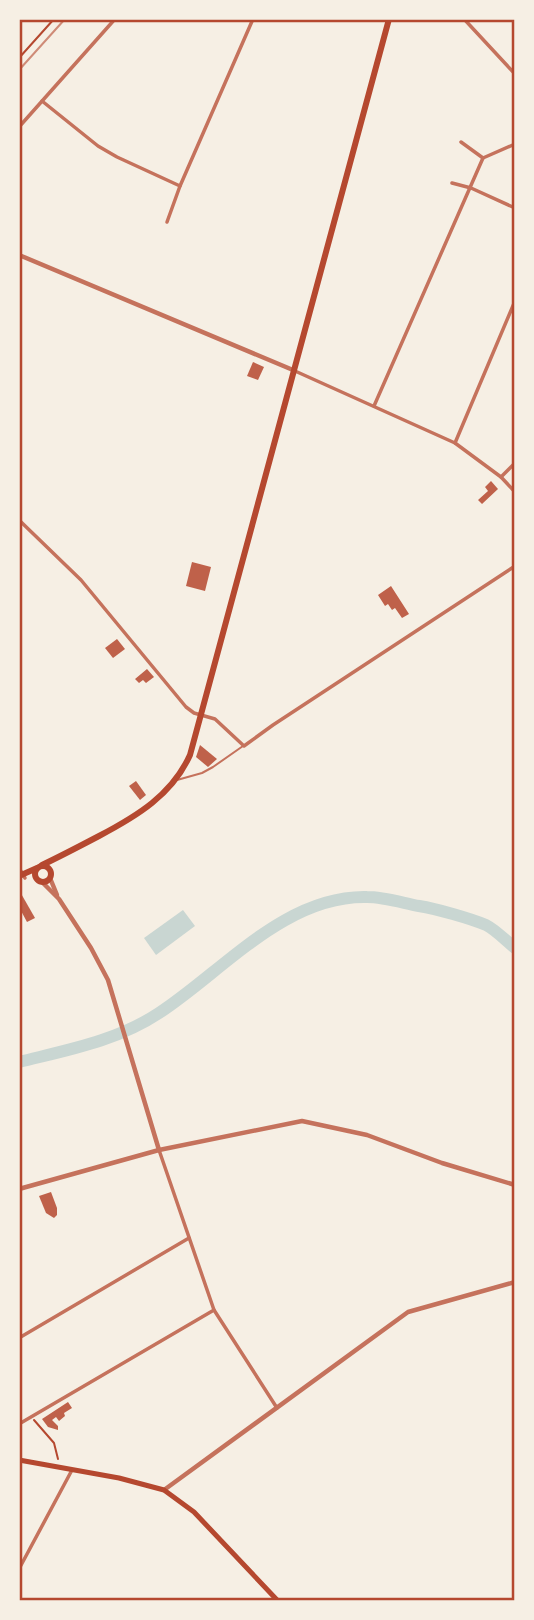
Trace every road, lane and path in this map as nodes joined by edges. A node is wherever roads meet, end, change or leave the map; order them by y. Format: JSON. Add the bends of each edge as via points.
{"nodes":[{"id":1,"x":54,"y":19,"type":"edge"},
{"id":2,"x":115,"y":19,"type":"edge"},
{"id":3,"x":253,"y":19,"type":"edge"},
{"id":4,"x":389,"y":19,"type":"edge"},
{"id":5,"x":464,"y":19,"type":"edge"},
{"id":6,"x":19,"y":58,"type":"edge"},
{"id":7,"x":515,"y":74,"type":"edge"},
{"id":8,"x":42,"y":101,"type":"junction"},
{"id":9,"x":19,"y":127,"type":"edge"},
{"id":10,"x":461,"y":142,"type":"dead end"},
{"id":11,"x":515,"y":144,"type":"edge"},
{"id":12,"x":483,"y":158,"type":"junction"},
{"id":13,"x":452,"y":183,"type":"dead end"},
{"id":14,"x":180,"y":186,"type":"junction"},
{"id":15,"x":471,"y":188,"type":"junction"},
{"id":16,"x":515,"y":208,"type":"edge"},
{"id":17,"x":167,"y":222,"type":"dead end"},
{"id":18,"x":19,"y":256,"type":"edge"},
{"id":19,"x":515,"y":301,"type":"edge"},
{"id":20,"x":293,"y":370,"type":"junction"},
{"id":21,"x":374,"y":406,"type":"junction"},
{"id":22,"x":455,"y":443,"type":"junction"},
{"id":23,"x":515,"y":463,"type":"edge"},
{"id":24,"x":501,"y":477,"type":"junction"},
{"id":25,"x":515,"y":492,"type":"edge"},
{"id":26,"x":19,"y":520,"type":"edge"},
{"id":27,"x":515,"y":566,"type":"edge"},
{"id":28,"x":201,"y":716,"type":"junction"},
{"id":29,"x":244,"y":746,"type":"junction"},
{"id":30,"x":175,"y":781,"type":"junction"},
{"id":31,"x":59,"y":857,"type":"junction"},
{"id":32,"x":40,"y":866,"type":"junction"},
{"id":33,"x":21,"y":875,"type":"edge"},
{"id":34,"x":51,"y":875,"type":"junction"},
{"id":35,"x":40,"y":881,"type":"junction"},
{"id":36,"x":59,"y":899,"type":"junction"},
{"id":37,"x":159,"y":1150,"type":"junction"},
{"id":38,"x":515,"y":1185,"type":"edge"},
{"id":39,"x":19,"y":1189,"type":"edge"},
{"id":40,"x":189,"y":1238,"type":"junction"},
{"id":41,"x":515,"y":1282,"type":"edge"},
{"id":42,"x":214,"y":1310,"type":"junction"},
{"id":43,"x":19,"y":1338,"type":"edge"},
{"id":44,"x":276,"y":1408,"type":"junction"},
{"id":45,"x":31,"y":1417,"type":"junction"},
{"id":46,"x":19,"y":1424,"type":"edge"},
{"id":47,"x":19,"y":1460,"type":"edge"},
{"id":48,"x":60,"y":1467,"type":"junction"},
{"id":49,"x":72,"y":1470,"type":"junction"},
{"id":50,"x":164,"y":1490,"type":"junction"},
{"id":51,"x":19,"y":1569,"type":"edge"},
{"id":52,"x":278,"y":1601,"type":"edge"}],
"edges":[{"from":1,"to":6,"type":"path"},
{"from":2,"to":8,"type":"street"},
{"from":3,"to":14,"type":"street"},
{"from":4,"to":20,"type":"highway"},
{"from":5,"to":7,"type":"street"},
{"from":8,"to":9,"type":"street"},
{"from":8,"to":14,"type":"street","via":[[98,146]]},
{"from":10,"to":12,"type":"street"},
{"from":11,"to":12,"type":"street"},
{"from":12,"to":15,"type":"street"},
{"from":13,"to":15,"type":"street"},
{"from":14,"to":17,"type":"street"},
{"from":15,"to":16,"type":"street"},
{"from":15,"to":21,"type":"street"},
{"from":18,"to":20,"type":"street"},
{"from":19,"to":22,"type":"street"},
{"from":20,"to":21,"type":"street"},
{"from":20,"to":28,"type":"highway"},
{"from":21,"to":22,"type":"street"},
{"from":22,"to":24,"type":"street"},
{"from":23,"to":24,"type":"street"},
{"from":24,"to":25,"type":"street"},
{"from":26,"to":28,"type":"street","via":[[81,580],[186,707]]},
{"from":27,"to":29,"type":"street"},
{"from":28,"to":29,"type":"street","via":[[215,719]]},
{"from":28,"to":30,"type":"highway","via":[[190,755]]},
{"from":29,"to":30,"type":"lane","via":[[202,773]]},
{"from":30,"to":31,"type":"highway","via":[[137,816]]},
{"from":31,"to":32,"type":"highway"},
{"from":31,"to":34,"type":"highway"},
{"from":32,"to":33,"type":"highway"},
{"from":32,"to":34,"type":"highway","via":[[47,866]]},
{"from":32,"to":35,"type":"highway","via":[[35,873]]},
{"from":33,"to":35,"type":"highway"},
{"from":34,"to":35,"type":"highway"},
{"from":34,"to":36,"type":"street"},
{"from":35,"to":36,"type":"street"},
{"from":36,"to":37,"type":"street","via":[[108,981]]},
{"from":37,"to":38,"type":"street","via":[[302,1121],[367,1136]]},
{"from":37,"to":39,"type":"street"},
{"from":37,"to":40,"type":"street"},
{"from":40,"to":42,"type":"street"},
{"from":40,"to":43,"type":"street"},
{"from":41,"to":44,"type":"street","via":[[408,1312]]},
{"from":42,"to":44,"type":"street"},
{"from":42,"to":45,"type":"street"},
{"from":44,"to":50,"type":"street"},
{"from":45,"to":46,"type":"street"},
{"from":45,"to":48,"type":"path","via":[[54,1443]]},
{"from":47,"to":48,"type":"main road"},
{"from":48,"to":49,"type":"main road"},
{"from":49,"to":50,"type":"main road"},
{"from":49,"to":51,"type":"street"},
{"from":50,"to":52,"type":"main road","via":[[194,1512]]}]}
